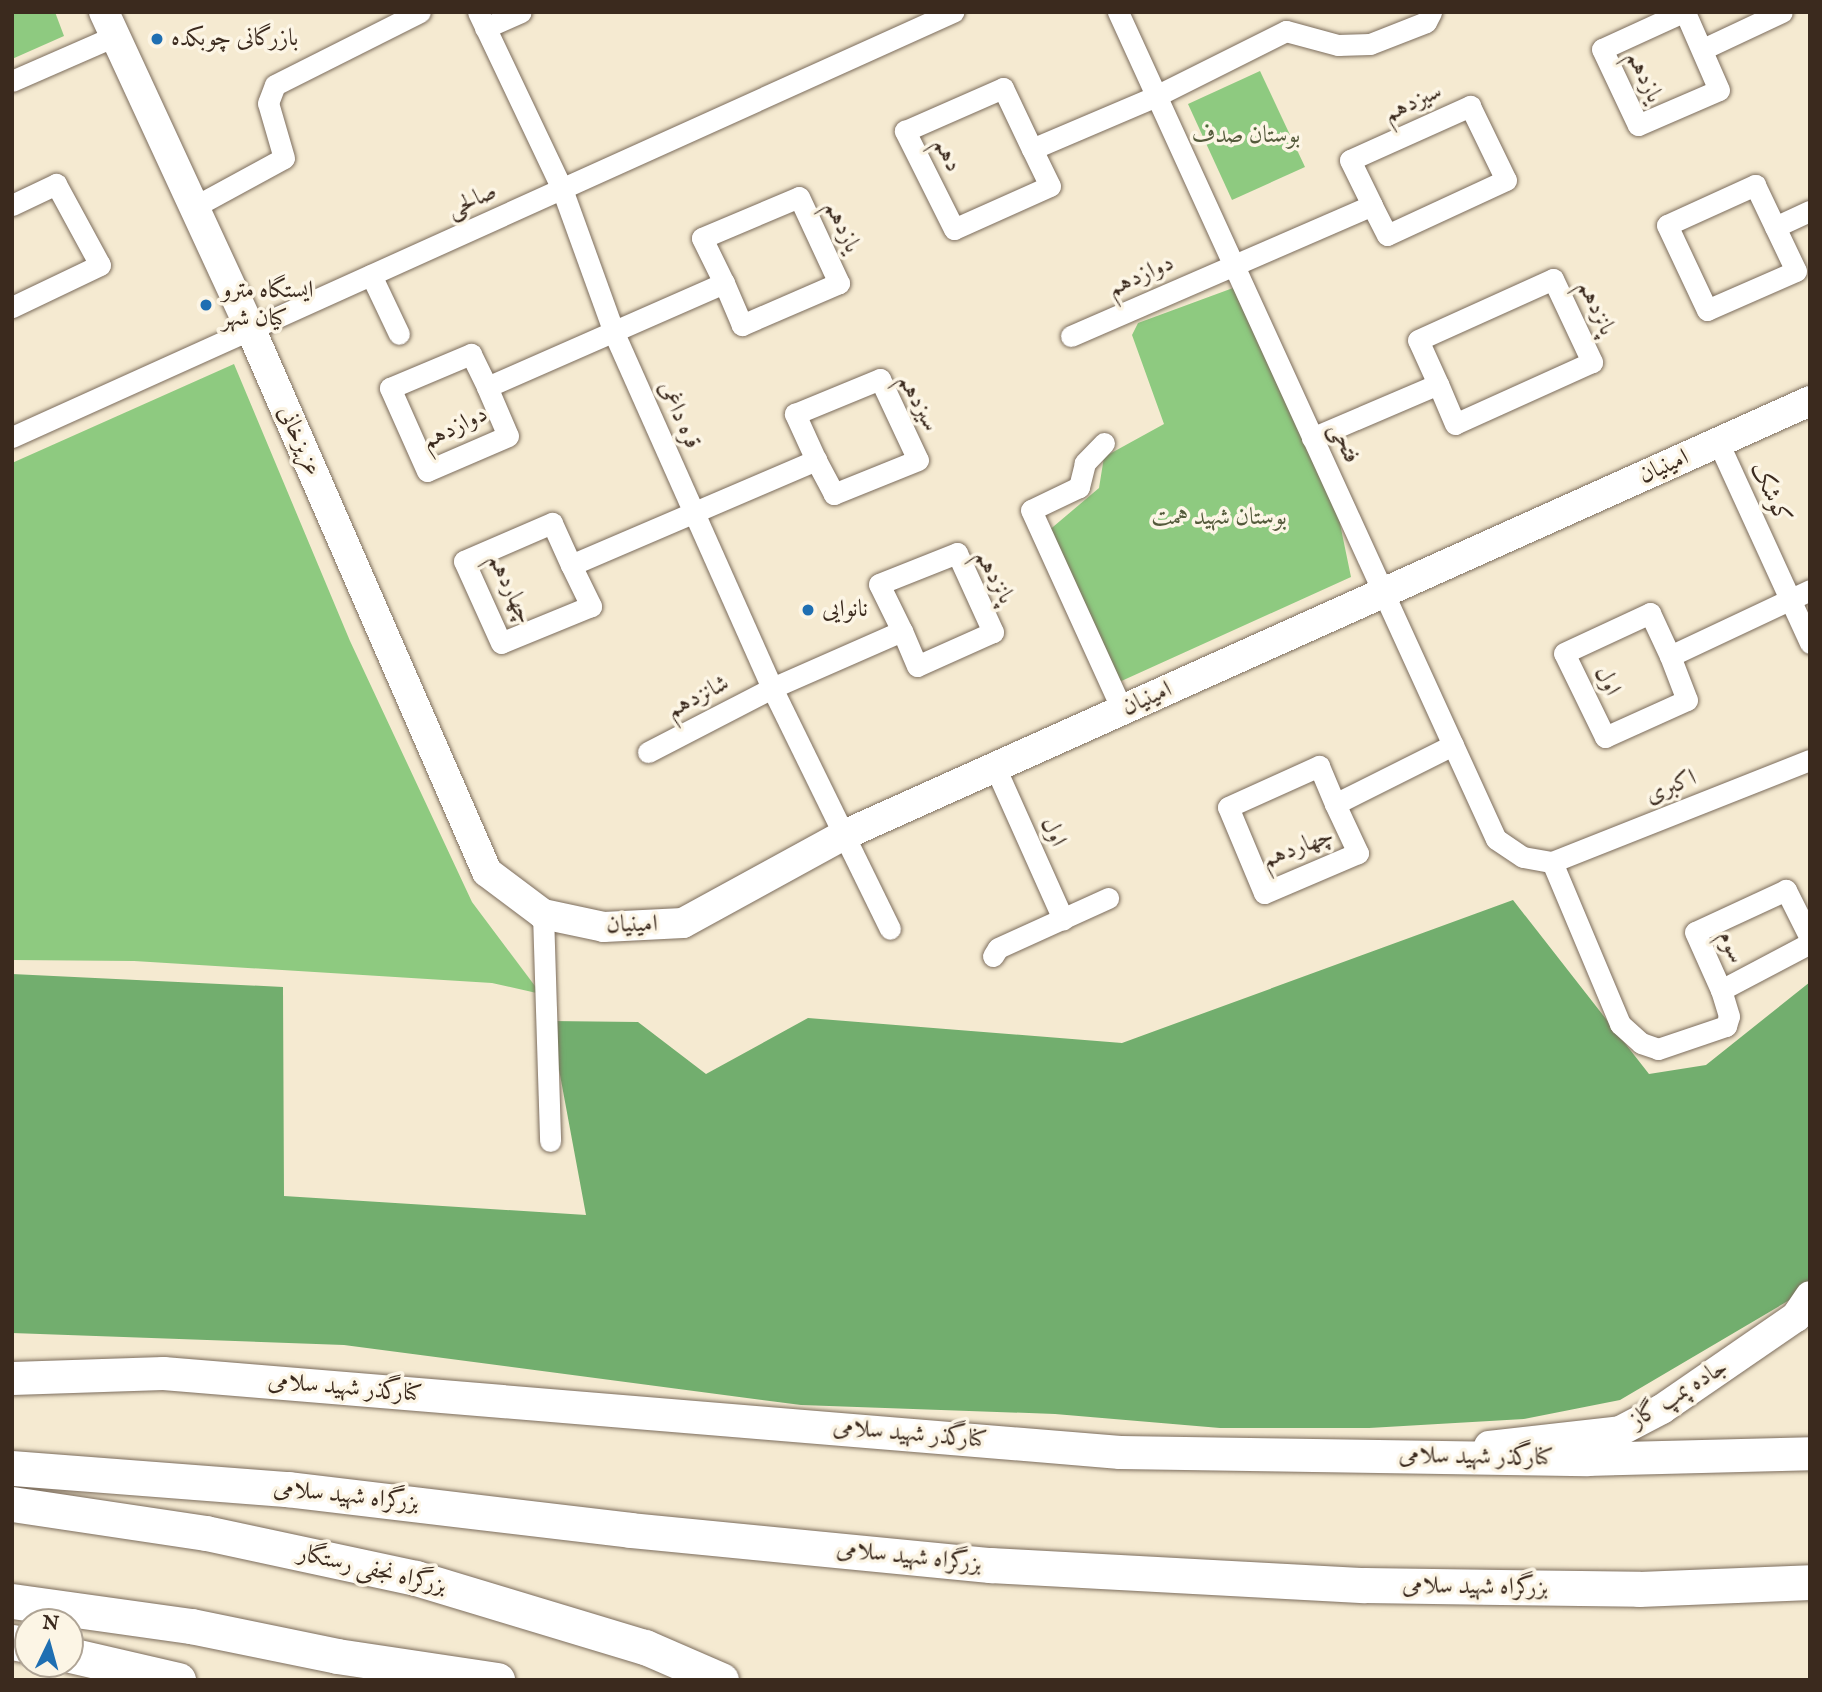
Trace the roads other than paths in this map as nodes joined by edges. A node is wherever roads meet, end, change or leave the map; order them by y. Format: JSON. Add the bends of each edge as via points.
{"nodes":[{"id":1,"x":420,"y":12,"type":"edge"},
{"id":2,"x":521,"y":12,"type":"edge"},
{"id":3,"x":953,"y":12,"type":"edge"},
{"id":4,"x":1118,"y":12,"type":"edge"},
{"id":5,"x":1431,"y":12,"type":"edge"},
{"id":6,"x":1684,"y":12,"type":"edge"},
{"id":7,"x":1782,"y":12,"type":"edge"},
{"id":8,"x":482,"y":20,"type":"edge"},
{"id":9,"x":110,"y":24,"type":"edge"},
{"id":10,"x":1703,"y":49,"type":"junction"},
{"id":11,"x":12,"y":81,"type":"edge"},
{"id":12,"x":1156,"y":96,"type":"junction"},
{"id":13,"x":1032,"y":149,"type":"junction"},
{"id":14,"x":562,"y":189,"type":"junction"},
{"id":15,"x":12,"y":205,"type":"edge"},
{"id":16,"x":1372,"y":205,"type":"junction"},
{"id":17,"x":194,"y":207,"type":"junction"},
{"id":18,"x":1810,"y":211,"type":"edge"},
{"id":19,"x":1775,"y":227,"type":"junction"},
{"id":20,"x":1233,"y":264,"type":"junction"},
{"id":21,"x":371,"y":275,"type":"junction"},
{"id":22,"x":724,"y":283,"type":"junction"},
{"id":23,"x":12,"y":307,"type":"edge"},
{"id":24,"x":251,"y":330,"type":"junction"},
{"id":25,"x":614,"y":333,"type":"junction"},
{"id":26,"x":399,"y":334,"type":"dead end"},
{"id":27,"x":1071,"y":336,"type":"dead end"},
{"id":28,"x":1438,"y":384,"type":"junction"},
{"id":29,"x":488,"y":387,"type":"junction"},
{"id":30,"x":1810,"y":401,"type":"edge"},
{"id":31,"x":12,"y":437,"type":"edge"},
{"id":32,"x":1312,"y":438,"type":"junction"},
{"id":33,"x":1718,"y":442,"type":"junction"},
{"id":34,"x":1104,"y":443,"type":"dead end"},
{"id":35,"x":816,"y":460,"type":"junction"},
{"id":36,"x":695,"y":513,"type":"junction"},
{"id":37,"x":571,"y":565,"type":"junction"},
{"id":38,"x":1810,"y":590,"type":"edge"},
{"id":39,"x":1384,"y":594,"type":"junction"},
{"id":40,"x":1790,"y":599,"type":"junction"},
{"id":41,"x":902,"y":631,"type":"junction"},
{"id":42,"x":1810,"y":643,"type":"edge"},
{"id":43,"x":1670,"y":656,"type":"junction"},
{"id":44,"x":772,"y":688,"type":"junction"},
{"id":45,"x":1122,"y":710,"type":"junction"},
{"id":46,"x":1452,"y":745,"type":"junction"},
{"id":47,"x":648,"y":752,"type":"dead end"},
{"id":48,"x":1810,"y":760,"type":"edge"},
{"id":49,"x":995,"y":767,"type":"junction"},
{"id":50,"x":1335,"y":804,"type":"junction"},
{"id":51,"x":844,"y":835,"type":"junction"},
{"id":52,"x":1552,"y":862,"type":"junction"},
{"id":53,"x":487,"y":872,"type":"joint"},
{"id":54,"x":1108,"y":898,"type":"dead end"},
{"id":55,"x":543,"y":914,"type":"junction"},
{"id":56,"x":1063,"y":919,"type":"junction"},
{"id":57,"x":890,"y":929,"type":"dead end"},
{"id":58,"x":1809,"y":939,"type":"edge"},
{"id":59,"x":993,"y":956,"type":"dead end"},
{"id":60,"x":1721,"y":990,"type":"junction"},
{"id":61,"x":550,"y":1141,"type":"dead end"},
{"id":62,"x":1810,"y":1296,"type":"edge"},
{"id":63,"x":12,"y":1378,"type":"edge"},
{"id":64,"x":1810,"y":1453,"type":"edge"},
{"id":65,"x":1400,"y":1456,"type":"junction"},
{"id":66,"x":12,"y":1468,"type":"edge"},
{"id":67,"x":12,"y":1504,"type":"edge"},
{"id":68,"x":1810,"y":1583,"type":"edge"},
{"id":69,"x":12,"y":1601,"type":"edge"},
{"id":70,"x":84,"y":1658,"type":"edge"},
{"id":71,"x":178,"y":1680,"type":"edge"},
{"id":72,"x":497,"y":1680,"type":"edge"},
{"id":73,"x":721,"y":1680,"type":"edge"}],
"edges":[{"from":1,"to":17,"type":"street","via":[[275,85],[268,103],[284,158]]},
{"from":2,"to":8,"type":"street"},
{"from":3,"to":14,"type":"street","name":"صالحی"},
{"from":4,"to":12,"type":"street","name":"فتحی"},
{"from":5,"to":12,"type":"street","via":[[1426,22],[1370,44],[1338,45],[1286,31]]},
{"from":6,"to":10,"type":"street","name":"یازدهم"},
{"from":6,"to":10,"type":"street","name":"یازدهم","via":[[1602,49],[1638,125],[1719,90]]},
{"from":7,"to":10,"type":"street"},
{"from":8,"to":14,"type":"street","name":"قره داغی"},
{"from":9,"to":11,"type":"street"},
{"from":9,"to":17,"type":"main road","name":"عزیزخانی"},
{"from":12,"to":13,"type":"street"},
{"from":12,"to":20,"type":"street","name":"فتحی"},
{"from":13,"to":13,"type":"street","name":"دهم","via":[[1003,88],[905,131],[954,229],[1050,187]]},
{"from":14,"to":21,"type":"street","name":"صالحی"},
{"from":14,"to":25,"type":"street","name":"قره داغی"},
{"from":15,"to":23,"type":"street","via":[[56,184],[100,265]]},
{"from":16,"to":16,"type":"street","name":"سیزدهم","via":[[1350,160],[1470,106],[1506,180],[1387,235]]},
{"from":16,"to":20,"type":"street"},
{"from":17,"to":24,"type":"main road","name":"عزیزخانی"},
{"from":18,"to":19,"type":"street"},
{"from":19,"to":19,"type":"street","via":[[1796,271],[1707,310],[1667,225],[1755,185]]},
{"from":20,"to":27,"type":"street","name":"دوازدهم"},
{"from":20,"to":32,"type":"street","name":"فتحی"},
{"from":21,"to":24,"type":"street","name":"صالحی"},
{"from":21,"to":26,"type":"street"},
{"from":22,"to":22,"type":"street","name":"یازدهم","via":[[702,238],[799,197],[839,284],[742,326]]},
{"from":22,"to":25,"type":"street"},
{"from":24,"to":31,"type":"street","name":"صالحی"},
{"from":24,"to":53,"type":"main road","name":"عزیزخانی"},
{"from":25,"to":29,"type":"street","name":"دوازدهم"},
{"from":25,"to":36,"type":"street","name":"قره داغی"},
{"from":28,"to":28,"type":"street","name":"پانزدهم","via":[[1418,340],[1553,279],[1592,362],[1455,424]]},
{"from":28,"to":32,"type":"street"},
{"from":29,"to":29,"type":"street","name":"دوازدهم","via":[[508,436],[427,471],[390,388],[471,354]]},
{"from":30,"to":33,"type":"main road","name":"امینیان"},
{"from":32,"to":39,"type":"street","name":"فتحی"},
{"from":33,"to":39,"type":"main road","name":"امینیان"},
{"from":33,"to":40,"type":"street","name":"کوشک"},
{"from":34,"to":45,"type":"street","via":[[1085,463],[1079,487],[1031,510]]},
{"from":35,"to":35,"type":"street","name":"سیزدهم","via":[[795,414],[880,379],[918,460],[834,494]]},
{"from":35,"to":36,"type":"street"},
{"from":36,"to":37,"type":"street"},
{"from":36,"to":44,"type":"street","name":"قره داغی"},
{"from":37,"to":37,"type":"street","name":"چهاردهم","via":[[591,606],[501,643],[464,561],[552,523]]},
{"from":38,"to":40,"type":"street"},
{"from":39,"to":45,"type":"main road","name":"امینیان"},
{"from":39,"to":46,"type":"street","name":"فتحی"},
{"from":40,"to":42,"type":"street","name":"کوشک"},
{"from":40,"to":43,"type":"street"},
{"from":41,"to":41,"type":"street","name":"پانزدهم","via":[[879,584],[957,553],[993,632],[917,666]]},
{"from":41,"to":44,"type":"street"},
{"from":43,"to":43,"type":"street","name":"اول","via":[[1687,700],[1605,737],[1564,653],[1650,613]]},
{"from":44,"to":47,"type":"street","name":"شانزدهم"},
{"from":44,"to":51,"type":"street","name":"قره داغی"},
{"from":45,"to":49,"type":"main road","name":"امینیان"},
{"from":46,"to":50,"type":"street","name":"چهاردهم"},
{"from":46,"to":52,"type":"street","name":"فتحی","via":[[1496,839],[1523,857]]},
{"from":48,"to":52,"type":"street","name":"اکبری"},
{"from":49,"to":51,"type":"main road","name":"امینیان"},
{"from":49,"to":56,"type":"street","name":"اول"},
{"from":50,"to":50,"type":"street","name":"چهاردهم","via":[[1319,766],[1228,807],[1264,893],[1359,853]]},
{"from":51,"to":55,"type":"main road","name":"امینیان","via":[[682,923],[604,928]]},
{"from":51,"to":57,"type":"street","name":"قره داغی"},
{"from":52,"to":60,"type":"street","via":[[1620,1024],[1630,1035],[1658,1049],[1726,1026],[1728,1005]]},
{"from":53,"to":55,"type":"main road","name":"امینیان"},
{"from":54,"to":56,"type":"street"},
{"from":55,"to":61,"type":"street"},
{"from":56,"to":59,"type":"street","via":[[998,948]]},
{"from":58,"to":60,"type":"street","name":"سوم"},
{"from":58,"to":60,"type":"street","name":"سوم","via":[[1786,890],[1695,932]]},
{"from":62,"to":65,"type":"main road","name":"جاده پمپ گاز","via":[[1796,1317],[1662,1409],[1620,1431]]},
{"from":63,"to":65,"type":"main road","name":"کنارگذر شهید سلامی","via":[[163,1373],[1121,1452]]},
{"from":64,"to":65,"type":"main road","name":"کنارگذر شهید سلامی","via":[[1587,1459]]},
{"from":66,"to":68,"type":"highway","name":"بزرگراه شهید سلامی","via":[[288,1489],[631,1530],[990,1565],[1377,1585],[1639,1589]]},
{"from":67,"to":73,"type":"highway","name":"بزرگراه نجفی رستگار","via":[[206,1533],[416,1578],[645,1647]]},
{"from":69,"to":72,"type":"highway","via":[[191,1626],[337,1656]]},
{"from":70,"to":71,"type":"highway"}]}
